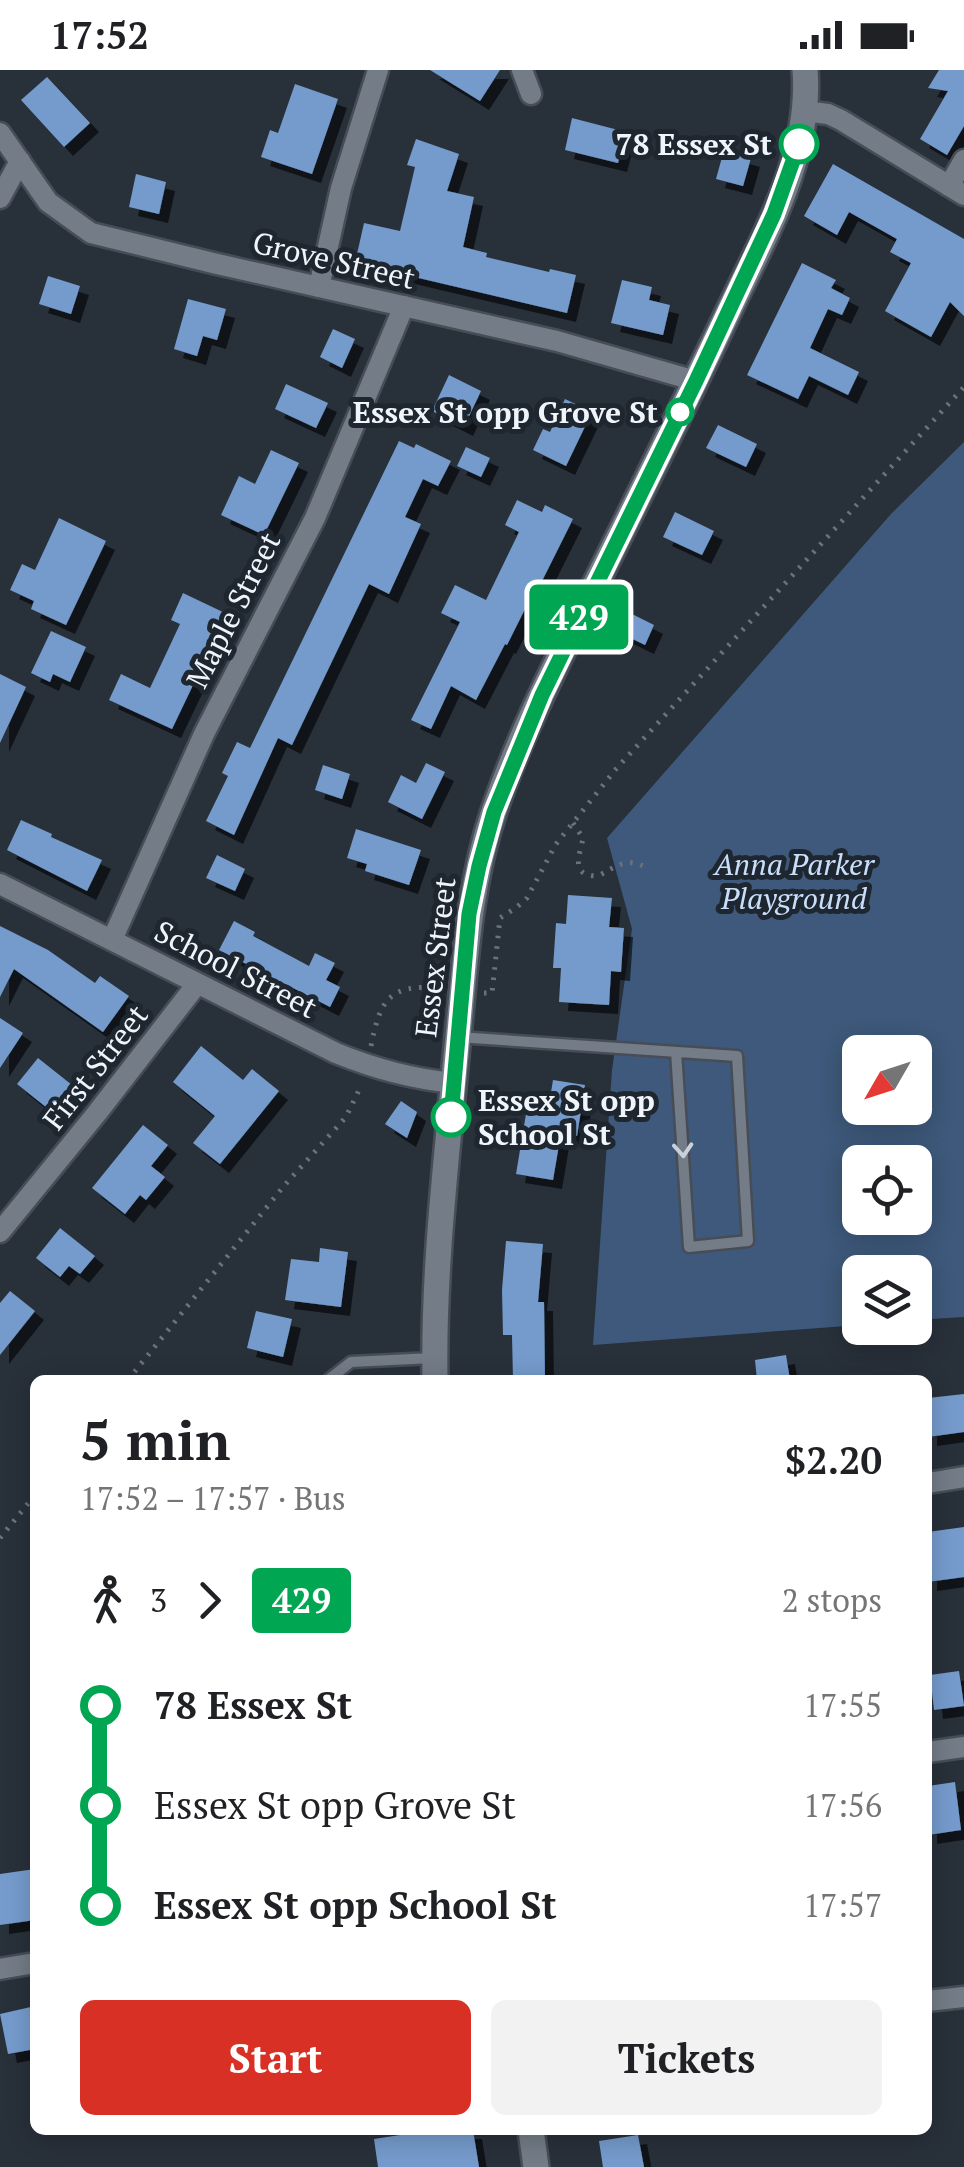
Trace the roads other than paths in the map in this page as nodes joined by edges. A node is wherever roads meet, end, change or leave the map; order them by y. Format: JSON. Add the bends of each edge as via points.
{"nodes":[{"id":1,"x":378,"y":70,"type":"edge"},
{"id":2,"x":522,"y":70,"type":"edge"},
{"id":3,"x":805,"y":70,"type":"edge"},
{"id":4,"x":531,"y":94,"type":"dead end"},
{"id":5,"x":804,"y":112,"type":"junction"},
{"id":6,"x":0,"y":133,"type":"edge"},
{"id":7,"x":964,"y":160,"type":"edge"},
{"id":8,"x":20,"y":161,"type":"junction"},
{"id":9,"x":957,"y":190,"type":"edge"},
{"id":10,"x":0,"y":198,"type":"edge"},
{"id":11,"x":319,"y":287,"type":"junction"},
{"id":12,"x":404,"y":306,"type":"junction"},
{"id":13,"x":696,"y":381,"type":"junction"},
{"id":14,"x":0,"y":884,"type":"edge"},
{"id":15,"x":112,"y":940,"type":"junction"},
{"id":16,"x":197,"y":984,"type":"junction"},
{"id":17,"x":458,"y":1037,"type":"junction"},
{"id":18,"x":676,"y":1052,"type":"junction"},
{"id":19,"x":454,"y":1083,"type":"junction"},
{"id":20,"x":0,"y":1232,"type":"edge"},
{"id":21,"x":435,"y":1369,"type":"edge"},
{"id":22,"x":334,"y":1375,"type":"edge"},
{"id":23,"x":964,"y":1477,"type":"edge"},
{"id":24,"x":932,"y":1482,"type":"edge"},
{"id":25,"x":964,"y":1746,"type":"edge"},
{"id":26,"x":932,"y":1751,"type":"edge"},
{"id":27,"x":30,"y":1964,"type":"edge"},
{"id":28,"x":0,"y":1969,"type":"edge"},
{"id":29,"x":964,"y":1996,"type":"edge"},
{"id":30,"x":932,"y":2000,"type":"edge"},
{"id":31,"x":532,"y":2135,"type":"edge"},
{"id":32,"x":536,"y":2167,"type":"edge"}],
"edges":[{"from":1,"to":11,"type":"street"},
{"from":2,"to":4,"type":"street"},
{"from":3,"to":5,"type":"main road","name":"Essex Street"},
{"from":5,"to":9,"type":"street","via":[[840,120]]},
{"from":5,"to":13,"type":"main road","name":"Essex Street","via":[[788,180]]},
{"from":6,"to":8,"type":"street","name":"Grove Street"},
{"from":7,"to":9,"type":"street"},
{"from":8,"to":10,"type":"street"},
{"from":8,"to":11,"type":"street","name":"Grove Street","via":[[48,202],[91,232]]},
{"from":11,"to":12,"type":"street","name":"Grove Street"},
{"from":12,"to":13,"type":"street","name":"Grove Street"},
{"from":12,"to":15,"type":"street","name":"Maple Street","via":[[314,518],[204,734]]},
{"from":13,"to":17,"type":"main road","name":"Essex Street","via":[[529,722],[494,812],[469,914]]},
{"from":14,"to":15,"type":"street","name":"School Street"},
{"from":15,"to":16,"type":"street","name":"School Street"},
{"from":16,"to":19,"type":"street","name":"School Street","via":[[366,1065]]},
{"from":16,"to":20,"type":"street","name":"First Street"},
{"from":17,"to":18,"type":"lane"},
{"from":17,"to":19,"type":"main road","name":"Essex Street"},
{"from":18,"to":18,"type":"lane","one_way":true,"via":[[689,1247],[748,1241],[737,1056]]},
{"from":19,"to":21,"type":"main road","name":"Essex Street"},
{"from":21,"to":22,"type":"lane","via":[[351,1362]]},
{"from":23,"to":24,"type":"street"},
{"from":25,"to":26,"type":"street"},
{"from":27,"to":28,"type":"street"},
{"from":29,"to":30,"type":"street"},
{"from":31,"to":32,"type":"main road"}]}
